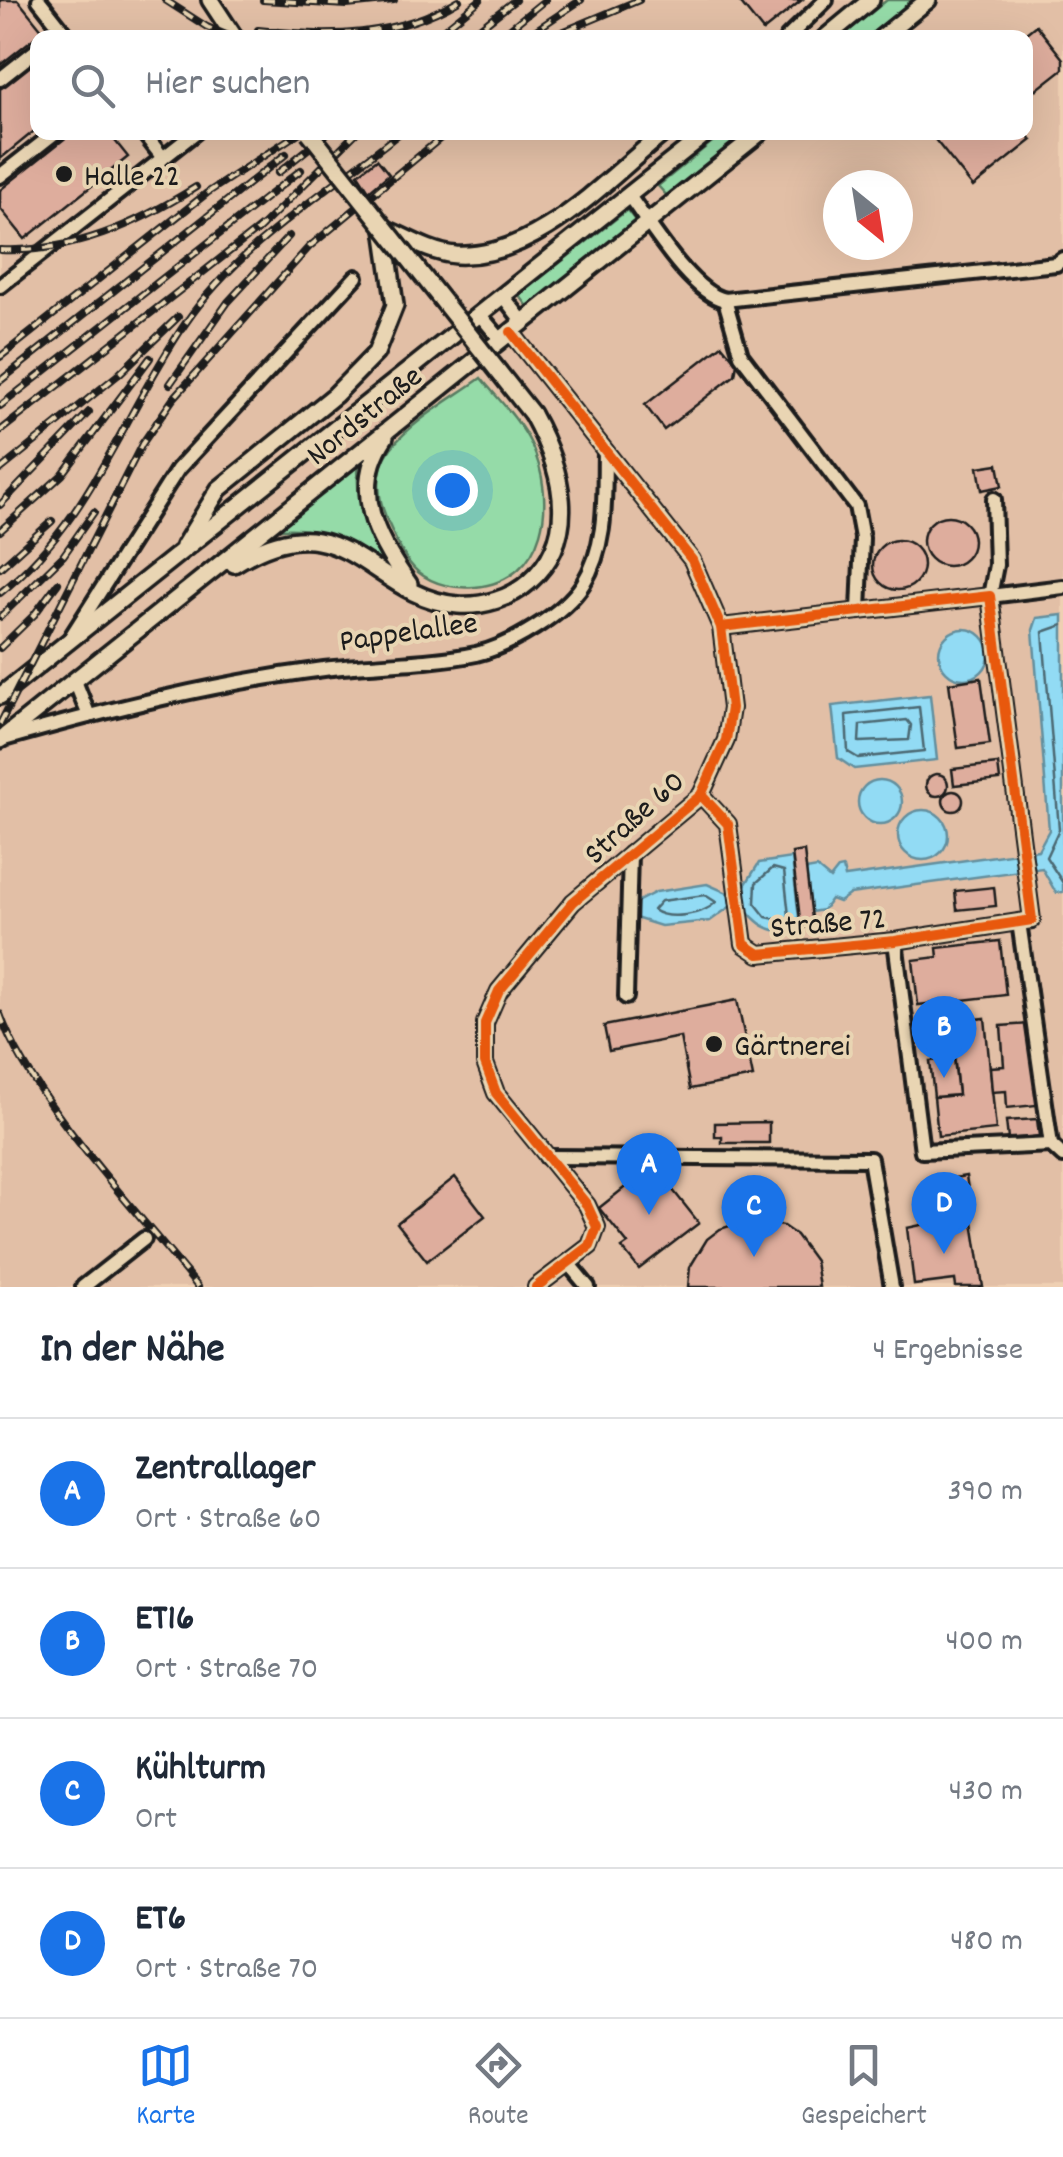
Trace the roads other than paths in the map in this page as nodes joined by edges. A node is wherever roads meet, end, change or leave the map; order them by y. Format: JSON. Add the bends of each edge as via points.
{"nodes":[{"id":1,"x":39,"y":0,"type":"edge"},
{"id":2,"x":210,"y":0,"type":"edge"},
{"id":3,"x":826,"y":0,"type":"edge"},
{"id":4,"x":872,"y":0,"type":"edge"},
{"id":5,"x":928,"y":0,"type":"edge"},
{"id":6,"x":58,"y":30,"type":"edge"},
{"id":7,"x":230,"y":30,"type":"edge"},
{"id":8,"x":796,"y":30,"type":"edge"},
{"id":9,"x":835,"y":30,"type":"edge"},
{"id":10,"x":890,"y":30,"type":"edge"},
{"id":11,"x":30,"y":55,"type":"edge"},
{"id":12,"x":0,"y":79,"type":"edge"},
{"id":13,"x":46,"y":140,"type":"edge"},
{"id":14,"x":149,"y":140,"type":"edge"},
{"id":15,"x":186,"y":140,"type":"edge"},
{"id":16,"x":314,"y":140,"type":"edge"},
{"id":17,"x":655,"y":140,"type":"edge"},
{"id":18,"x":698,"y":140,"type":"edge"},
{"id":19,"x":752,"y":140,"type":"edge"},
{"id":20,"x":164,"y":158,"type":"junction"},
{"id":21,"x":0,"y":176,"type":"edge"},
{"id":22,"x":629,"y":196,"type":"junction"},
{"id":23,"x":649,"y":222,"type":"junction"},
{"id":24,"x":384,"y":228,"type":"junction"},
{"id":25,"x":1063,"y":259,"type":"edge"},
{"id":26,"x":356,"y":277,"type":"dead end"},
{"id":27,"x":0,"y":286,"type":"edge"},
{"id":28,"x":503,"y":296,"type":"junction"},
{"id":29,"x":725,"y":300,"type":"junction"},
{"id":30,"x":480,"y":315,"type":"junction"},
{"id":31,"x":512,"y":332,"type":"junction"},
{"id":32,"x":394,"y":424,"type":"junction"},
{"id":33,"x":605,"y":450,"type":"junction"},
{"id":34,"x":994,"y":498,"type":"dead end"},
{"id":35,"x":180,"y":553,"type":"junction"},
{"id":36,"x":1063,"y":587,"type":"edge"},
{"id":37,"x":411,"y":588,"type":"junction"},
{"id":38,"x":990,"y":596,"type":"junction"},
{"id":39,"x":178,"y":598,"type":"junction"},
{"id":40,"x":859,"y":611,"type":"junction"},
{"id":41,"x":721,"y":627,"type":"junction"},
{"id":42,"x":67,"y":644,"type":"junction"},
{"id":43,"x":75,"y":681,"type":"junction"},
{"id":44,"x":0,"y":696,"type":"edge"},
{"id":45,"x":89,"y":716,"type":"junction"},
{"id":46,"x":0,"y":740,"type":"edge"},
{"id":47,"x":701,"y":794,"type":"junction"},
{"id":48,"x":630,"y":854,"type":"junction"},
{"id":49,"x":1019,"y":922,"type":"junction"},
{"id":50,"x":894,"y":940,"type":"junction"},
{"id":51,"x":626,"y":997,"type":"dead end"},
{"id":52,"x":1051,"y":1145,"type":"junction"},
{"id":53,"x":1063,"y":1156,"type":"edge"},
{"id":54,"x":547,"y":1157,"type":"junction"},
{"id":55,"x":144,"y":1238,"type":"dead end"},
{"id":56,"x":568,"y":1263,"type":"junction"},
{"id":57,"x":83,"y":1287,"type":"edge"},
{"id":58,"x":536,"y":1287,"type":"edge"},
{"id":59,"x":588,"y":1287,"type":"edge"},
{"id":60,"x":892,"y":1287,"type":"edge"}],
"edges":[{"from":1,"to":6,"type":"street"},
{"from":2,"to":7,"type":"street"},
{"from":3,"to":8,"type":"street"},
{"from":4,"to":9,"type":"street"},
{"from":5,"to":10,"type":"street"},
{"from":11,"to":12,"type":"street"},
{"from":13,"to":21,"type":"street"},
{"from":14,"to":20,"type":"street"},
{"from":15,"to":20,"type":"street"},
{"from":16,"to":24,"type":"street","bridge":true},
{"from":17,"to":24,"type":"street","via":[[517,244],[454,255]]},
{"from":18,"to":22,"type":"street","name":"Nordstraße"},
{"from":19,"to":23,"type":"street","name":"Nordstraße"},
{"from":20,"to":27,"type":"street"},
{"from":22,"to":23,"type":"street"},
{"from":22,"to":28,"type":"street","name":"Nordstraße"},
{"from":23,"to":29,"type":"street","via":[[694,280]]},
{"from":23,"to":31,"type":"street","name":"Nordstraße"},
{"from":24,"to":35,"type":"street","via":[[395,305],[376,353],[356,377],[219,489]]},
{"from":24,"to":37,"type":"street","bridge":true,"via":[[532,414],[556,464],[563,508],[553,552],[540,572],[506,597],[482,604],[440,602]]},
{"from":25,"to":29,"type":"street"},
{"from":26,"to":42,"type":"street","via":[[178,468]]},
{"from":28,"to":30,"type":"street","name":"Nordstraße"},
{"from":28,"to":31,"type":"street"},
{"from":29,"to":40,"type":"street","via":[[740,355],[856,506],[862,538]]},
{"from":30,"to":31,"type":"street"},
{"from":30,"to":35,"type":"street","name":"Nordstraße"},
{"from":31,"to":32,"type":"street","name":"Nordstraße"},
{"from":31,"to":33,"type":"street","name":"Straße 60"},
{"from":32,"to":37,"type":"street","via":[[370,464],[366,496],[378,534]]},
{"from":32,"to":39,"type":"street","name":"Nordstraße"},
{"from":33,"to":41,"type":"street","name":"Straße 60","via":[[692,560]]},
{"from":33,"to":45,"type":"street","name":"Pappelallee","via":[[603,532],[595,559],[570,598],[520,634],[478,653],[244,681]]},
{"from":34,"to":38,"type":"street"},
{"from":35,"to":42,"type":"street","name":"Nordstraße"},
{"from":36,"to":38,"type":"street"},
{"from":37,"to":39,"type":"street","via":[[335,545],[302,540],[253,552]]},
{"from":38,"to":40,"type":"street"},
{"from":38,"to":49,"type":"street","via":[[1032,920]]},
{"from":39,"to":43,"type":"street","name":"Nordstraße"},
{"from":40,"to":41,"type":"street"},
{"from":41,"to":47,"type":"street","name":"Straße 60","via":[[732,708],[726,740]]},
{"from":42,"to":44,"type":"street","name":"Nordstraße"},
{"from":43,"to":45,"type":"street"},
{"from":43,"to":46,"type":"street","name":"Nordstraße"},
{"from":45,"to":46,"type":"street","name":"Pappelallee"},
{"from":47,"to":48,"type":"street","name":"Straße 60"},
{"from":47,"to":50,"type":"street","name":"Straße 72","via":[[728,824],[744,944],[758,954]]},
{"from":48,"to":51,"type":"street"},
{"from":48,"to":54,"type":"street","name":"Straße 60","via":[[572,902],[499,991],[485,1023],[489,1078]]},
{"from":49,"to":50,"type":"street","name":"Straße 72"},
{"from":49,"to":52,"type":"street"},
{"from":50,"to":52,"type":"street","via":[[922,1150]]},
{"from":52,"to":53,"type":"street"},
{"from":54,"to":56,"type":"street","name":"Straße 60","via":[[597,1227],[590,1246]]},
{"from":54,"to":60,"type":"street","via":[[870,1160]]},
{"from":55,"to":57,"type":"street"},
{"from":56,"to":58,"type":"street"},
{"from":56,"to":59,"type":"street"}]}
